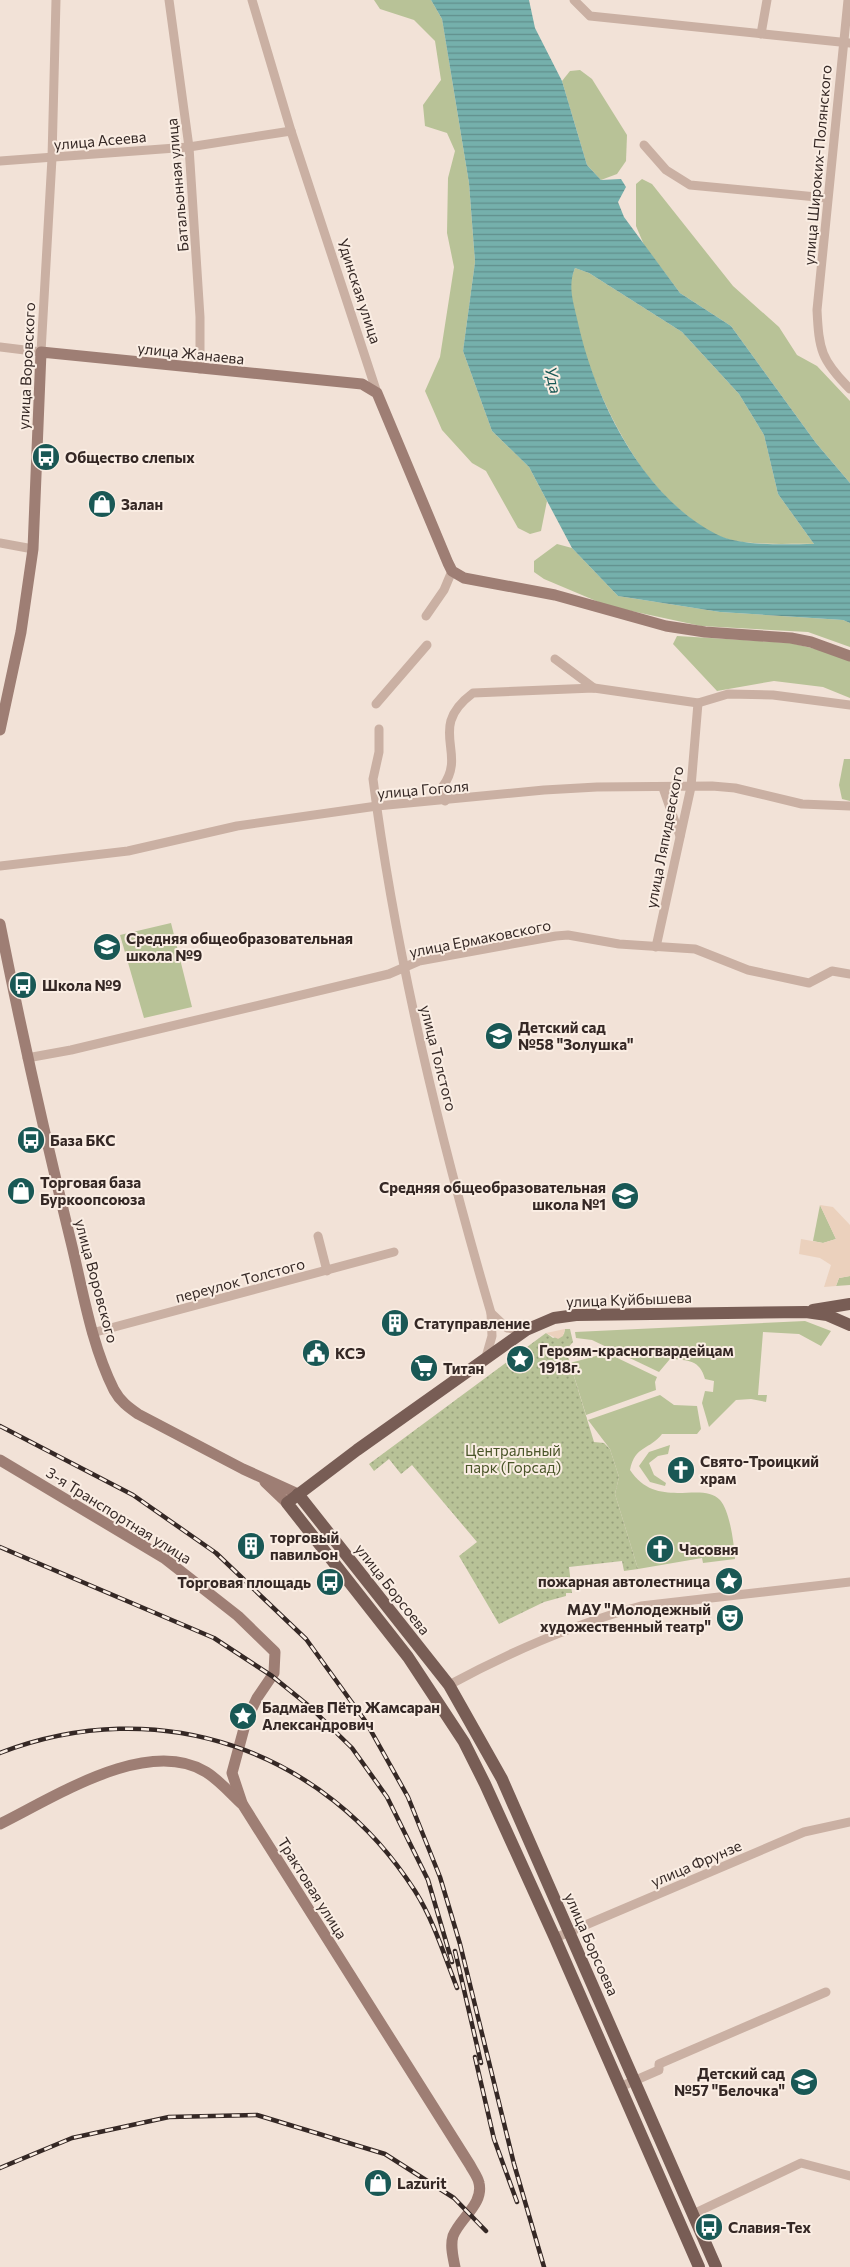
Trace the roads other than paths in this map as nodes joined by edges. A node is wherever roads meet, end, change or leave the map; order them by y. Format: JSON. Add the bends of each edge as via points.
{"nodes":[{"id":1,"x":56,"y":0,"type":"edge"},
{"id":2,"x":169,"y":0,"type":"edge"},
{"id":3,"x":252,"y":0,"type":"edge"},
{"id":4,"x":574,"y":0,"type":"edge"},
{"id":5,"x":767,"y":0,"type":"edge"},
{"id":6,"x":848,"y":0,"type":"edge"},
{"id":7,"x":761,"y":34,"type":"junction"},
{"id":8,"x":846,"y":42,"type":"edge"},
{"id":9,"x":292,"y":131,"type":"junction"},
{"id":10,"x":644,"y":145,"type":"dead end"},
{"id":11,"x":190,"y":147,"type":"junction"},
{"id":12,"x":52,"y":158,"type":"junction"},
{"id":13,"x":0,"y":161,"type":"edge"},
{"id":14,"x":827,"y":198,"type":"junction"},
{"id":15,"x":0,"y":348,"type":"edge"},
{"id":16,"x":41,"y":352,"type":"junction"},
{"id":17,"x":200,"y":369,"type":"junction"},
{"id":18,"x":850,"y":389,"type":"edge"},
{"id":19,"x":377,"y":393,"type":"junction"},
{"id":20,"x":0,"y":544,"type":"edge"},
{"id":21,"x":33,"y":549,"type":"junction"},
{"id":22,"x":452,"y":571,"type":"junction"},
{"id":23,"x":426,"y":616,"type":"dead end"},
{"id":24,"x":427,"y":645,"type":"dead end"},
{"id":25,"x":850,"y":656,"type":"edge"},
{"id":26,"x":554,"y":659,"type":"dead end"},
{"id":27,"x":594,"y":688,"type":"junction"},
{"id":28,"x":698,"y":703,"type":"junction"},
{"id":29,"x":376,"y":704,"type":"dead end"},
{"id":30,"x":850,"y":705,"type":"edge"},
{"id":31,"x":379,"y":728,"type":"dead end"},
{"id":32,"x":0,"y":730,"type":"edge"},
{"id":33,"x":691,"y":787,"type":"junction"},
{"id":34,"x":662,"y":788,"type":"junction"},
{"id":35,"x":445,"y":801,"type":"junction"},
{"id":36,"x":377,"y":806,"type":"junction"},
{"id":37,"x":850,"y":806,"type":"edge"},
{"id":38,"x":680,"y":836,"type":"junction"},
{"id":39,"x":0,"y":866,"type":"edge"},
{"id":40,"x":0,"y":924,"type":"edge"},
{"id":41,"x":656,"y":947,"type":"junction"},
{"id":42,"x":403,"y":968,"type":"junction"},
{"id":43,"x":850,"y":974,"type":"edge"},
{"id":44,"x":27,"y":1058,"type":"junction"},
{"id":45,"x":318,"y":1236,"type":"dead end"},
{"id":46,"x":394,"y":1252,"type":"dead end"},
{"id":47,"x":327,"y":1271,"type":"junction"},
{"id":48,"x":850,"y":1304,"type":"edge"},
{"id":49,"x":806,"y":1312,"type":"junction"},
{"id":50,"x":491,"y":1313,"type":"junction"},
{"id":51,"x":850,"y":1325,"type":"edge"},
{"id":52,"x":526,"y":1330,"type":"junction"},
{"id":53,"x":92,"y":1333,"type":"junction"},
{"id":54,"x":486,"y":1358,"type":"junction"},
{"id":55,"x":0,"y":1460,"type":"edge"},
{"id":56,"x":259,"y":1476,"type":"junction"},
{"id":57,"x":298,"y":1494,"type":"junction"},
{"id":58,"x":287,"y":1503,"type":"junction"},
{"id":59,"x":850,"y":1582,"type":"edge"},
{"id":60,"x":448,"y":1685,"type":"junction"},
{"id":61,"x":242,"y":1805,"type":"junction"},
{"id":62,"x":0,"y":1824,"type":"edge"},
{"id":63,"x":849,"y":1824,"type":"edge"},
{"id":64,"x":569,"y":1932,"type":"junction"},
{"id":65,"x":555,"y":1938,"type":"junction"},
{"id":66,"x":826,"y":1992,"type":"dead end"},
{"id":67,"x":633,"y":2080,"type":"junction"},
{"id":68,"x":620,"y":2086,"type":"junction"},
{"id":69,"x":850,"y":2176,"type":"edge"},
{"id":70,"x":693,"y":2214,"type":"junction"},
{"id":71,"x":455,"y":2267,"type":"edge"},
{"id":72,"x":699,"y":2267,"type":"edge"},
{"id":73,"x":716,"y":2267,"type":"edge"}],
"edges":[{"from":1,"to":12,"type":"street","name":"улица Воровского"},
{"from":2,"to":11,"type":"street","name":"Батальонная улица"},
{"from":3,"to":9,"type":"street","name":"Удинская улица"},
{"from":4,"to":7,"type":"street","via":[[590,16]]},
{"from":5,"to":7,"type":"street"},
{"from":6,"to":8,"type":"street","name":"улица Широких-Полянского"},
{"from":7,"to":8,"type":"street"},
{"from":8,"to":14,"type":"street","name":"улица Широких-Полянского"},
{"from":9,"to":11,"type":"street","name":"улица Асеева"},
{"from":9,"to":19,"type":"street","name":"Удинская улица"},
{"from":10,"to":14,"type":"street","via":[[666,170],[690,185]]},
{"from":11,"to":12,"type":"street","name":"улица Асеева"},
{"from":11,"to":17,"type":"street","name":"Батальонная улица"},
{"from":12,"to":13,"type":"street","name":"улица Асеева"},
{"from":12,"to":16,"type":"street","name":"улица Воровского"},
{"from":14,"to":18,"type":"street","name":"улица Широких-Полянского","via":[[818,334],[821,351],[829,367]]},
{"from":15,"to":16,"type":"street","name":"улица Жанаева"},
{"from":16,"to":17,"type":"street","name":"улица Жанаева"},
{"from":16,"to":21,"type":"street","name":"улица Воровского"},
{"from":17,"to":19,"type":"street","name":"улица Жанаева","via":[[362,384]]},
{"from":19,"to":22,"type":"street","name":"Удинская улица"},
{"from":20,"to":21,"type":"street"},
{"from":21,"to":32,"type":"street","name":"улица Воровского","via":[[21,632]]},
{"from":22,"to":23,"type":"street","via":[[444,590]]},
{"from":22,"to":25,"type":"street","via":[[476,582],[555,595],[666,626],[791,638]]},
{"from":24,"to":29,"type":"street"},
{"from":26,"to":27,"type":"street"},
{"from":27,"to":28,"type":"street"},
{"from":27,"to":35,"type":"street","via":[[473,693],[458,704],[450,717],[452,774],[443,786]]},
{"from":28,"to":30,"type":"street","via":[[728,694],[773,695]]},
{"from":28,"to":33,"type":"street","name":"улица Ляпидевского"},
{"from":31,"to":36,"type":"street","name":"улица Толстого","via":[[373,778]]},
{"from":33,"to":34,"type":"street","name":"улица Гоголя"},
{"from":33,"to":37,"type":"street","name":"улица Гоголя","via":[[735,788],[802,804]]},
{"from":33,"to":38,"type":"street","name":"улица Ляпидевского"},
{"from":34,"to":35,"type":"street","name":"улица Гоголя","via":[[596,787]]},
{"from":34,"to":38,"type":"street"},
{"from":35,"to":36,"type":"street","name":"улица Гоголя"},
{"from":36,"to":39,"type":"street","name":"улица Гоголя","via":[[237,826],[128,851]]},
{"from":36,"to":42,"type":"street","name":"улица Толстого"},
{"from":38,"to":41,"type":"street","name":"улица Ляпидевского"},
{"from":40,"to":44,"type":"street","name":"улица Воровского"},
{"from":41,"to":42,"type":"street","name":"улица Ермаковского","via":[[568,935],[419,961]]},
{"from":41,"to":43,"type":"street","name":"улица Ермаковского","via":[[695,949],[748,970],[809,983],[832,971]]},
{"from":42,"to":44,"type":"street","name":"улица Ермаковского","via":[[389,974]]},
{"from":42,"to":50,"type":"street","name":"улица Толстого","via":[[452,1171]]},
{"from":44,"to":53,"type":"street","name":"улица Воровского"},
{"from":45,"to":47,"type":"street"},
{"from":46,"to":47,"type":"street","name":"переулок Толстого"},
{"from":47,"to":53,"type":"street","name":"переулок Толстого"},
{"from":48,"to":49,"type":"main road","name":"улица Куйбышева"},
{"from":49,"to":51,"type":"main road","name":"улица Куйбышева","via":[[827,1315]]},
{"from":49,"to":52,"type":"main road","name":"улица Куйбышева","via":[[576,1315],[554,1318]]},
{"from":50,"to":52,"type":"street","via":[[507,1328]]},
{"from":50,"to":54,"type":"street","name":"улица Толстого","via":[[492,1336]]},
{"from":52,"to":54,"type":"main road","name":"улица Куйбышева"},
{"from":53,"to":56,"type":"street","name":"улица Воровского","via":[[114,1390],[126,1406]]},
{"from":54,"to":57,"type":"main road","name":"улица Куйбышева"},
{"from":55,"to":61,"type":"street","name":"3-я Транспортная улица","via":[[164,1558],[238,1616],[275,1652],[274,1673],[246,1721],[232,1773]]},
{"from":56,"to":57,"type":"street"},
{"from":56,"to":58,"type":"street"},
{"from":57,"to":58,"type":"main road"},
{"from":57,"to":60,"type":"main road","name":"улица Борсоева"},
{"from":58,"to":65,"type":"main road","name":"улица Борсоева","via":[[408,1658],[448,1715],[486,1784]]},
{"from":59,"to":60,"type":"street","via":[[641,1606],[608,1614],[556,1634]]},
{"from":60,"to":64,"type":"main road","name":"улица Борсоева","via":[[502,1779]]},
{"from":61,"to":62,"type":"street","name":"Трактовая улица","via":[[205,1771],[176,1762],[152,1760],[96,1776]]},
{"from":61,"to":71,"type":"street","name":"Трактовая улица","via":[[479,2183],[474,2205],[453,2236]]},
{"from":63,"to":64,"type":"street","name":"улица Фрунзе","via":[[804,1832]]},
{"from":64,"to":65,"type":"street","name":"улица Фрунзе"},
{"from":64,"to":67,"type":"main road","name":"улица Борсоева"},
{"from":65,"to":68,"type":"main road","name":"улица Борсоева"},
{"from":66,"to":67,"type":"street","via":[[659,2064],[659,2070]]},
{"from":67,"to":68,"type":"street"},
{"from":67,"to":70,"type":"main road","name":"улица Борсоева"},
{"from":68,"to":72,"type":"main road","name":"улица Борсоева"},
{"from":69,"to":70,"type":"street","via":[[801,2163]]},
{"from":70,"to":73,"type":"main road","name":"улица Борсоева"}]}
